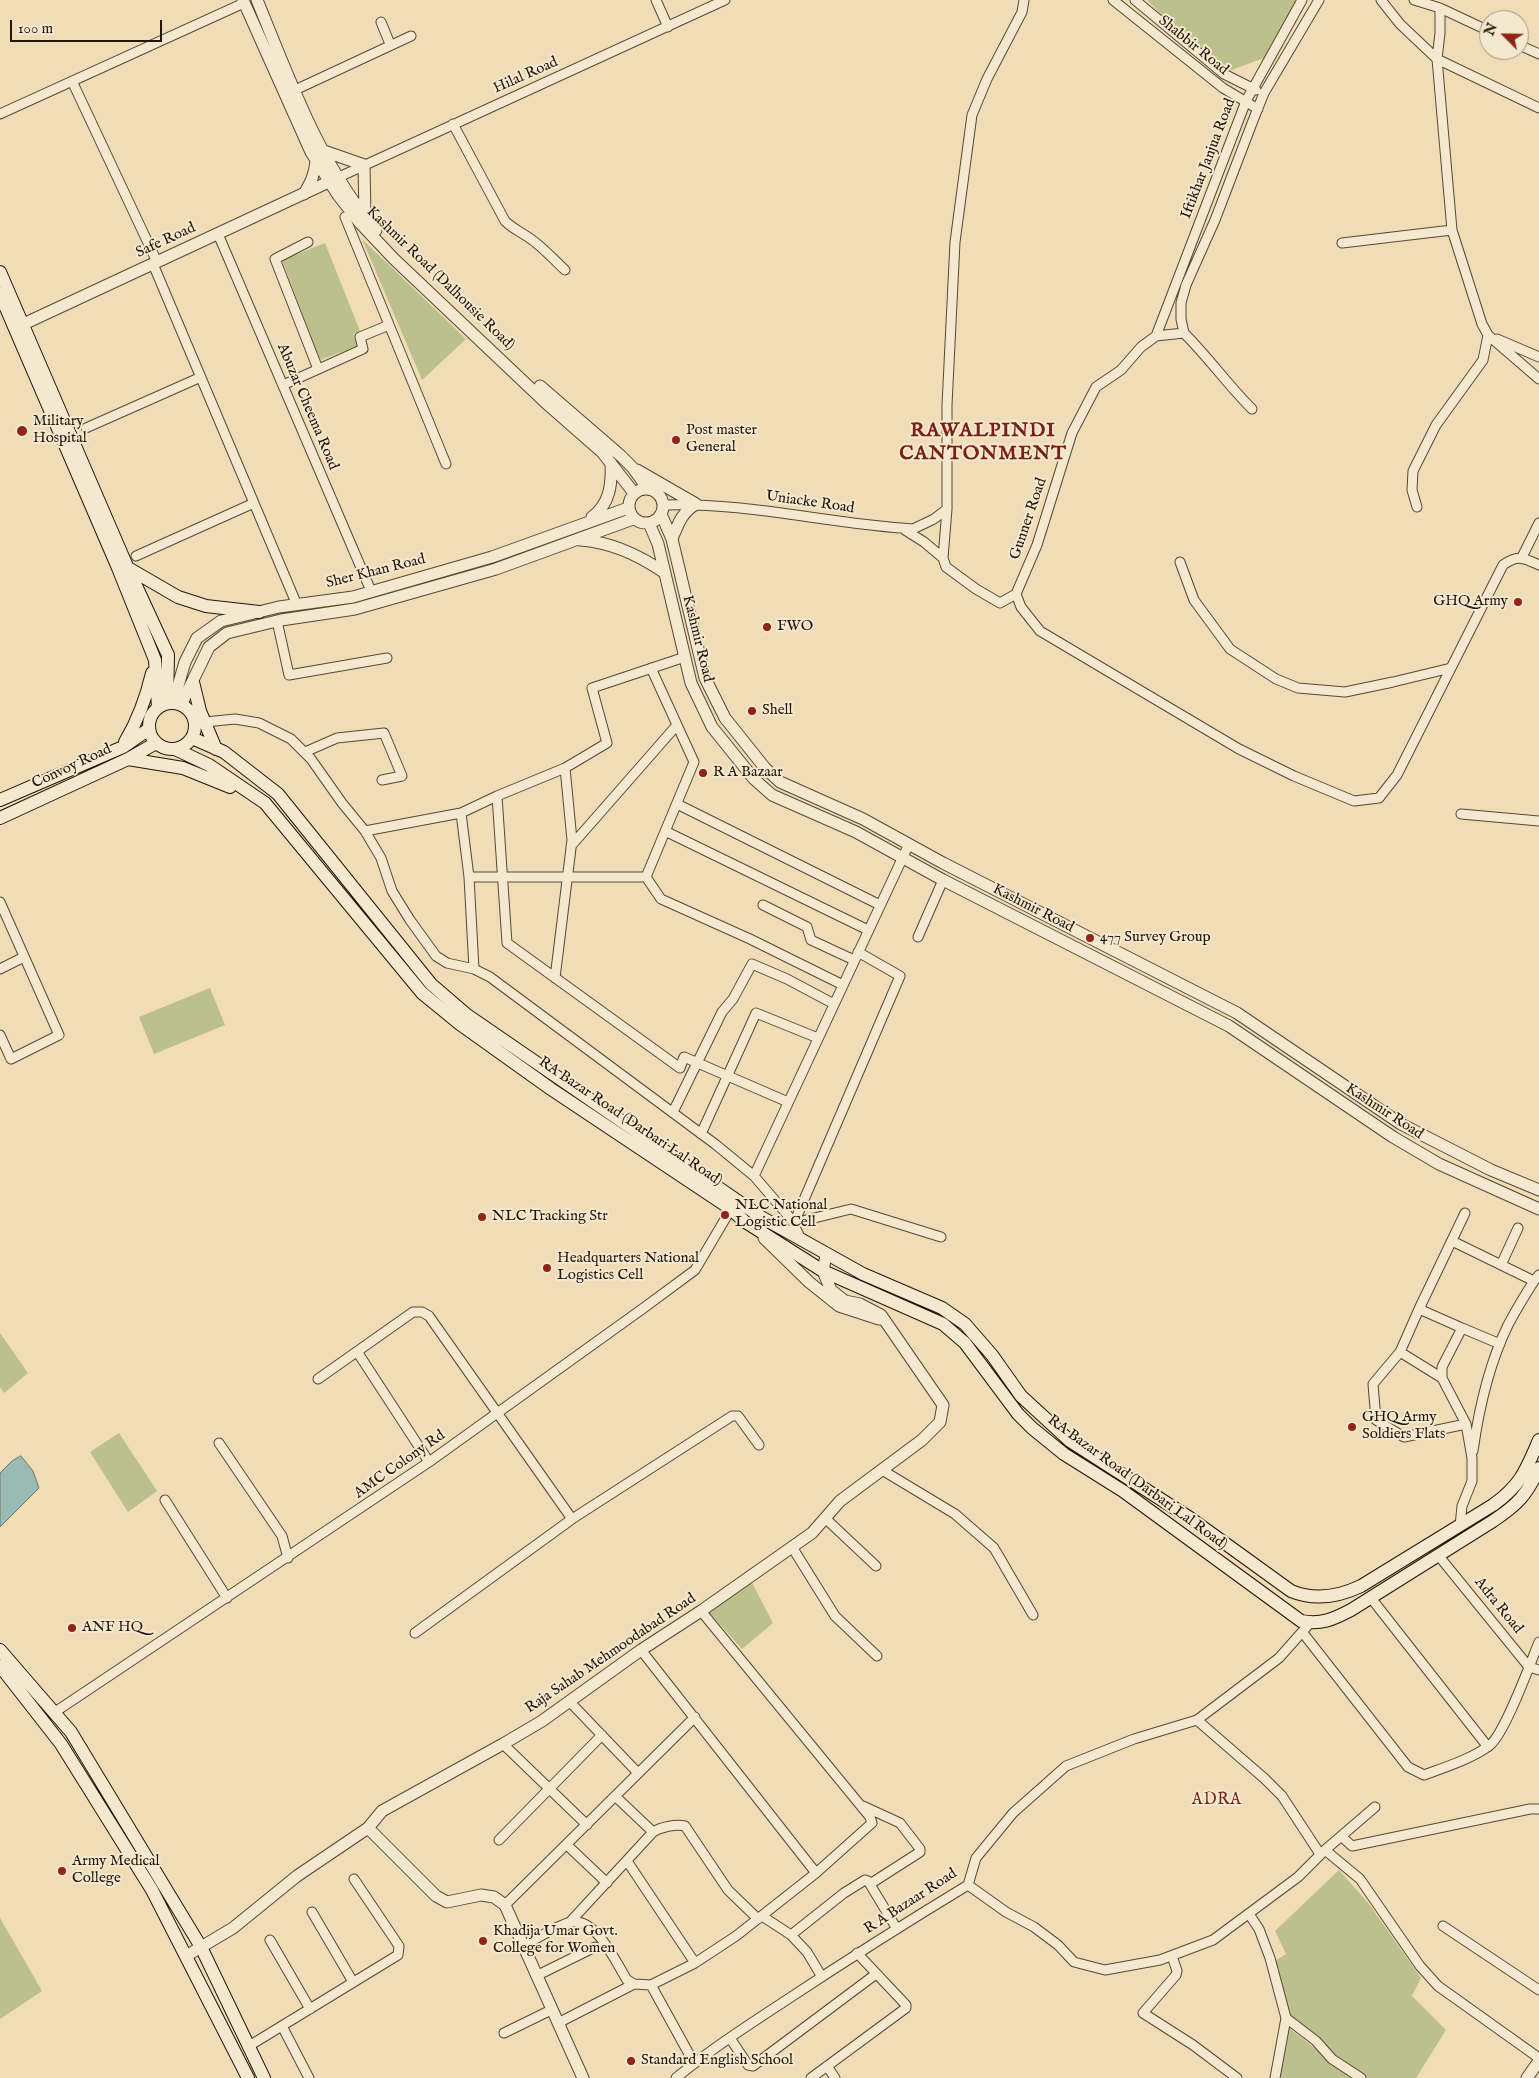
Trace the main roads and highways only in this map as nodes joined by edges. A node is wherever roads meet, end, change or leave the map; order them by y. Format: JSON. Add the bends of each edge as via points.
{"nodes":[{"id":1,"x":0,"y":272,"type":"edge"},
{"id":2,"x":0,"y":294,"type":"edge"},
{"id":3,"x":19,"y":326,"type":"junction"},
{"id":4,"x":128,"y":568,"type":"junction"},
{"id":5,"x":259,"y":612,"type":"road end"},
{"id":6,"x":155,"y":660,"type":"junction"},
{"id":7,"x":192,"y":682,"type":"road end"},
{"id":8,"x":170,"y":705,"type":"junction"},
{"id":9,"x":200,"y":723,"type":"junction"},
{"id":10,"x":149,"y":729,"type":"junction"},
{"id":11,"x":192,"y":738,"type":"junction"},
{"id":12,"x":156,"y":743,"type":"junction"},
{"id":13,"x":123,"y":747,"type":"junction"},
{"id":14,"x":175,"y":749,"type":"junction"},
{"id":15,"x":216,"y":749,"type":"junction"},
{"id":16,"x":128,"y":759,"type":"junction"},
{"id":17,"x":251,"y":795,"type":"junction"},
{"id":18,"x":0,"y":800,"type":"edge"},
{"id":19,"x":0,"y":818,"type":"edge"},
{"id":20,"x":1539,"y":1440,"type":"edge"},
{"id":21,"x":1539,"y":1468,"type":"edge"},
{"id":22,"x":0,"y":1650,"type":"edge"},
{"id":23,"x":0,"y":1666,"type":"edge"},
{"id":24,"x":248,"y":2078,"type":"edge"},
{"id":25,"x":264,"y":2078,"type":"edge"}],
"edges":[{"from":1,"to":3,"type":"main road"},
{"from":2,"to":3,"type":"main road"},
{"from":3,"to":4,"type":"main road"},
{"from":3,"to":6,"type":"main road"},
{"from":4,"to":5,"type":"main road","via":[[178,596],[206,606]]},
{"from":4,"to":8,"type":"main road","via":[[168,655]]},
{"from":6,"to":8,"type":"main road"},
{"from":6,"to":13,"type":"main road","via":[[145,702]]},
{"from":7,"to":9,"type":"main road"},
{"from":8,"to":9,"type":"main road","via":[[191,712]]},
{"from":8,"to":10,"type":"main road","via":[[151,717]]},
{"from":9,"to":11,"type":"main road"},
{"from":9,"to":15,"type":"main road"},
{"from":10,"to":12,"type":"main road"},
{"from":10,"to":13,"type":"main road","name":"Convoy Road"},
{"from":11,"to":14,"type":"main road","via":[[185,746]]},
{"from":11,"to":15,"type":"main road","name":"RA Bazar Road (Darbari Lal Road)"},
{"from":12,"to":14,"type":"main road"},
{"from":12,"to":16,"type":"main road","name":"Convoy Road"},
{"from":13,"to":18,"type":"main road","name":"Convoy Road"},
{"from":14,"to":17,"type":"main road","name":"RA Bazar Road (Darbari Lal Road)","via":[[209,765]]},
{"from":15,"to":20,"type":"main road","name":"RA Bazar Road (Darbari Lal Road)","via":[[278,794],[431,984],[468,1015],[745,1206],[826,1255],[942,1308],[966,1324],[1022,1396],[1070,1441],[1190,1518],[1291,1591],[1318,1597],[1347,1593],[1460,1526],[1518,1484]]},
{"from":16,"to":17,"type":"main road","via":[[183,768]]},
{"from":16,"to":19,"type":"main road","name":"Convoy Road"},
{"from":17,"to":21,"type":"main road","name":"RA Bazar Road (Darbari Lal Road)","via":[[265,803],[422,993],[460,1024],[551,1089],[823,1271],[943,1324],[965,1343],[1018,1414],[1058,1449],[1123,1491],[1306,1628],[1331,1620],[1371,1598],[1512,1508],[1526,1494]]},
{"from":22,"to":25,"type":"main road","via":[[71,1732],[201,1947]]},
{"from":23,"to":24,"type":"main road","via":[[62,1744],[152,1890]]}]}
